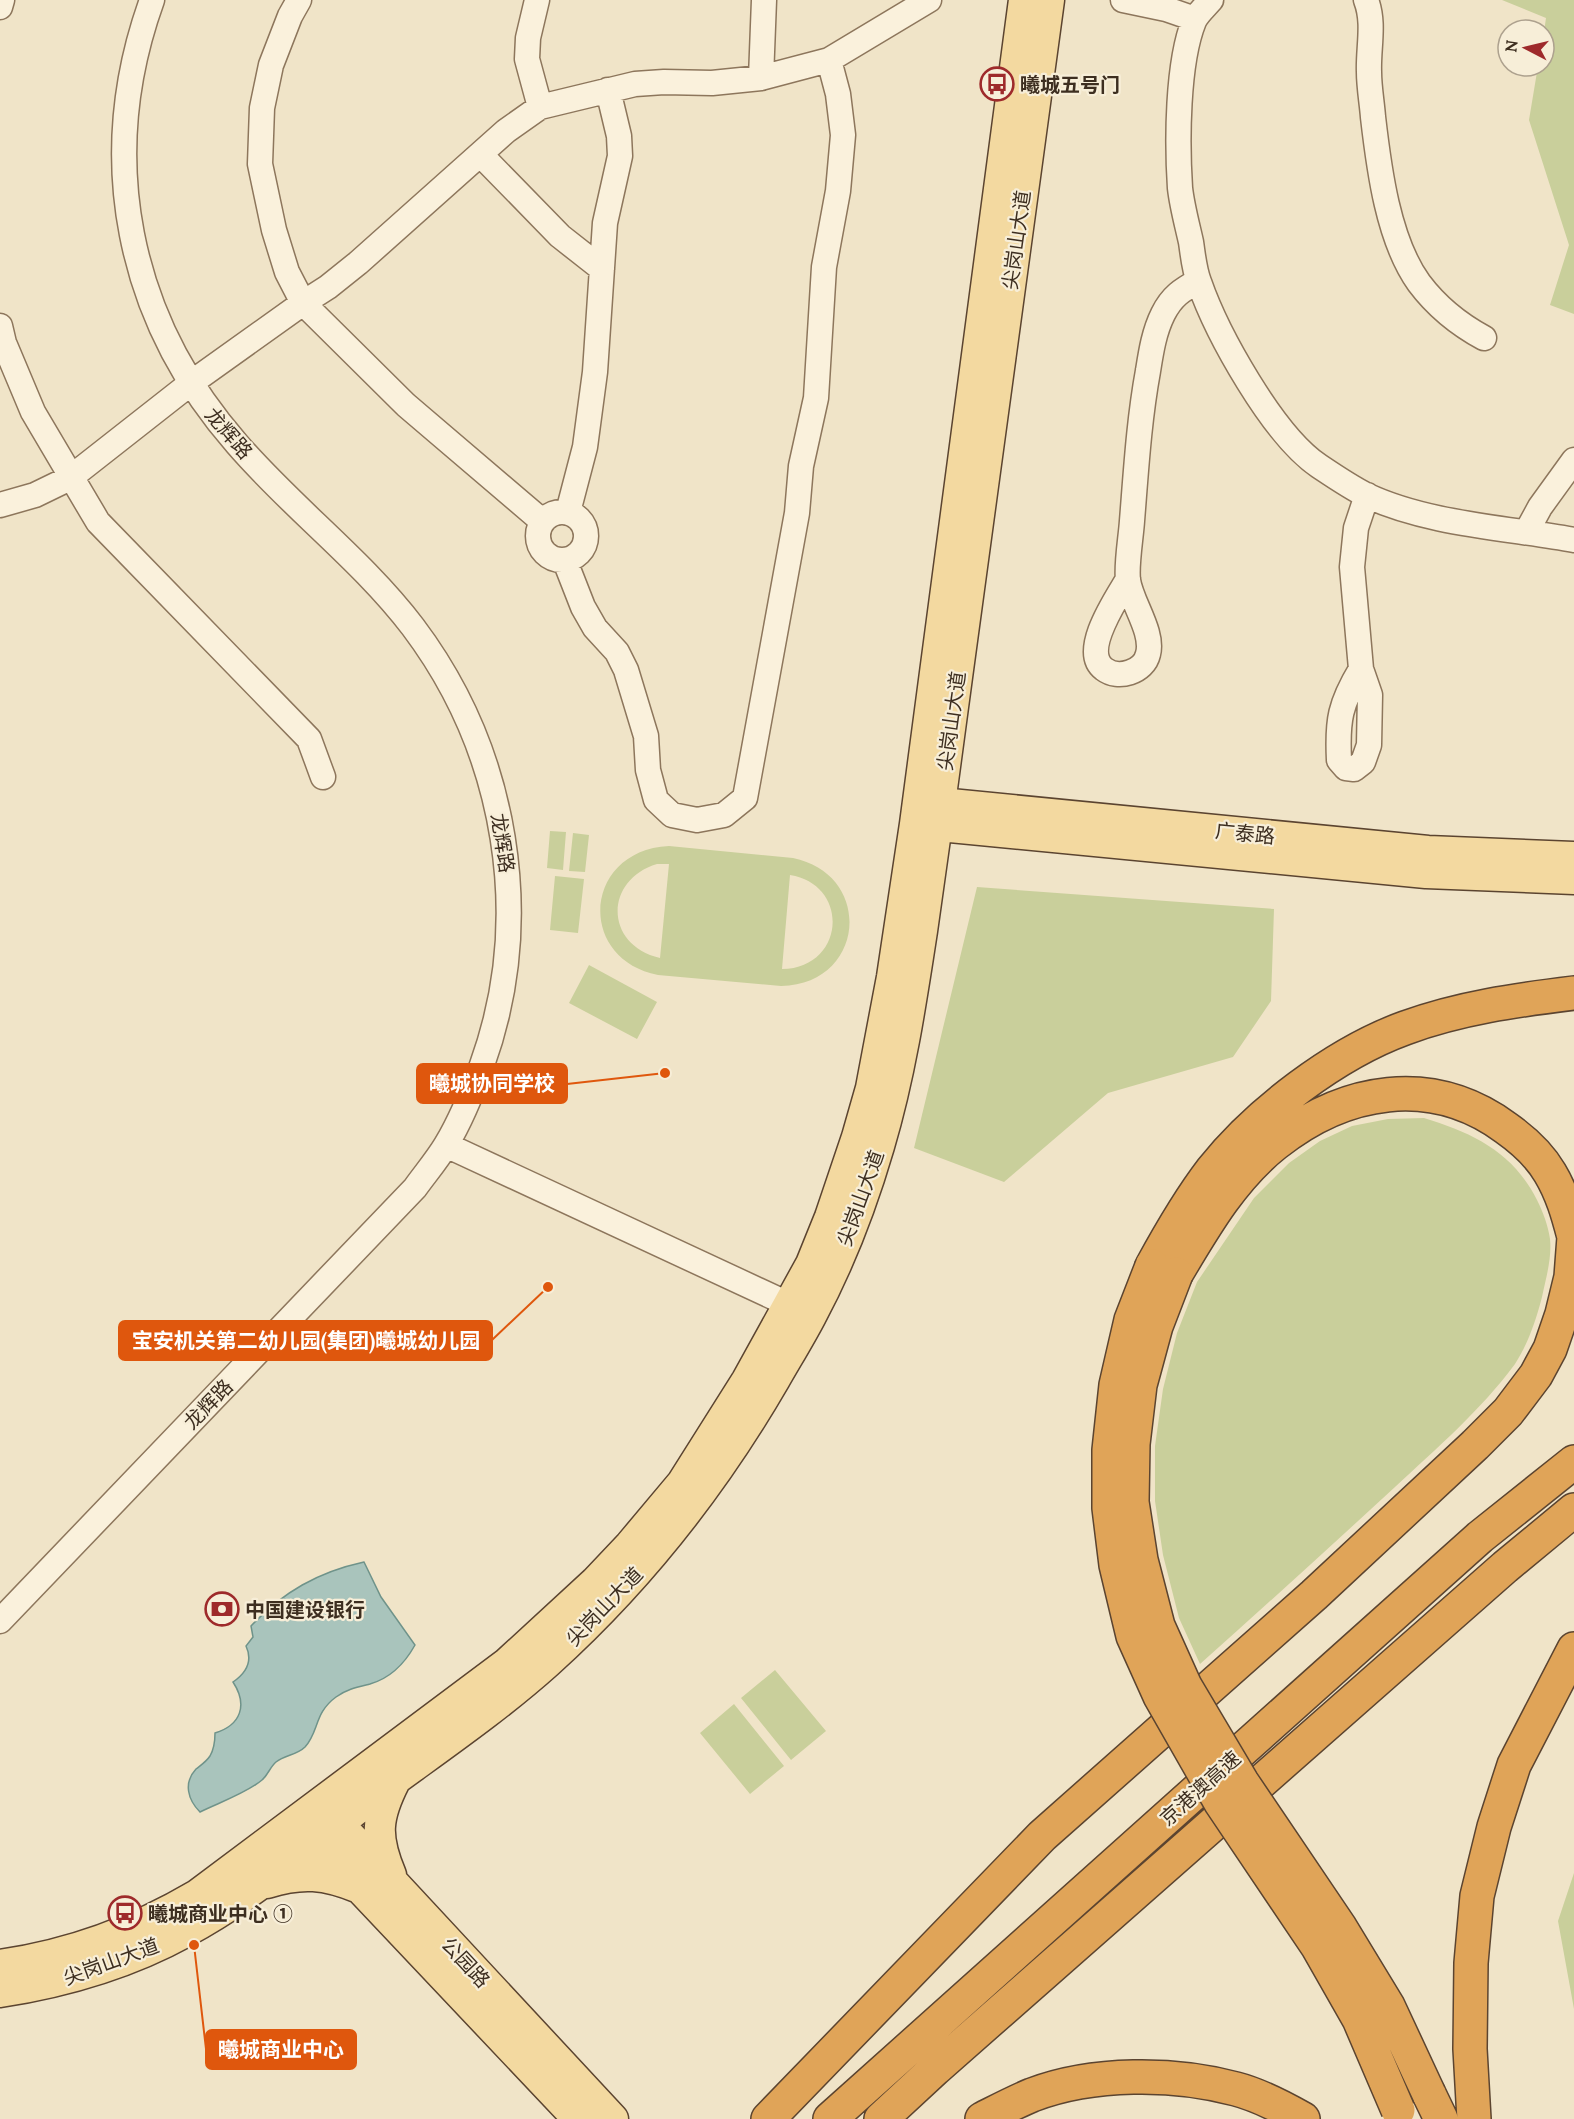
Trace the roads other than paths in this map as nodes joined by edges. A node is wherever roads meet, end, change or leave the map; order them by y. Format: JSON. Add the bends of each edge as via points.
{"nodes":[{"id":1,"x":2,"y":0,"type":"edge"},
{"id":2,"x":152,"y":0,"type":"edge"},
{"id":3,"x":299,"y":0,"type":"edge"},
{"id":4,"x":537,"y":0,"type":"edge"},
{"id":5,"x":764,"y":0,"type":"edge"},
{"id":6,"x":929,"y":0,"type":"edge"},
{"id":7,"x":1024,"y":0,"type":"edge"},
{"id":8,"x":1049,"y":0,"type":"edge"},
{"id":9,"x":1123,"y":0,"type":"edge"},
{"id":10,"x":1211,"y":0,"type":"edge"},
{"id":11,"x":1366,"y":0,"type":"edge"},
{"id":12,"x":0,"y":7,"type":"edge"},
{"id":13,"x":1195,"y":19,"type":"junction"},
{"id":14,"x":829,"y":60,"type":"junction"},
{"id":15,"x":761,"y":78,"type":"junction"},
{"id":16,"x":608,"y":90,"type":"junction"},
{"id":17,"x":540,"y":107,"type":"junction"},
{"id":18,"x":481,"y":155,"type":"junction"},
{"id":19,"x":602,"y":269,"type":"junction"},
{"id":20,"x":1198,"y":281,"type":"junction"},
{"id":21,"x":303,"y":303,"type":"junction"},
{"id":22,"x":0,"y":326,"type":"edge"},
{"id":23,"x":1484,"y":338,"type":"dead end"},
{"id":24,"x":191,"y":383,"type":"junction"},
{"id":25,"x":1574,"y":460,"type":"edge"},
{"id":26,"x":70,"y":478,"type":"junction"},
{"id":27,"x":1367,"y":495,"type":"junction"},
{"id":28,"x":0,"y":506,"type":"edge"},
{"id":29,"x":567,"y":512,"type":"junction"},
{"id":30,"x":542,"y":521,"type":"junction"},
{"id":31,"x":1527,"y":531,"type":"junction"},
{"id":32,"x":1574,"y":540,"type":"edge"},
{"id":33,"x":565,"y":561,"type":"junction"},
{"id":34,"x":1128,"y":579,"type":"dead end"},
{"id":35,"x":1361,"y":669,"type":"dead end"},
{"id":36,"x":323,"y":777,"type":"dead end"},
{"id":37,"x":928,"y":813,"type":"junction"},
{"id":38,"x":1574,"y":858,"type":"edge"},
{"id":39,"x":1574,"y":879,"type":"edge"},
{"id":40,"x":1574,"y":993,"type":"edge"},
{"id":41,"x":446,"y":1145,"type":"junction"},
{"id":42,"x":1574,"y":1237,"type":"edge"},
{"id":43,"x":1164,"y":1270,"type":"junction"},
{"id":44,"x":800,"y":1310,"type":"junction"},
{"id":45,"x":1574,"y":1461,"type":"edge"},
{"id":46,"x":1574,"y":1510,"type":"edge"},
{"id":47,"x":0,"y":1621,"type":"edge"},
{"id":48,"x":1574,"y":1649,"type":"edge"},
{"id":49,"x":395,"y":1780,"type":"junction"},
{"id":50,"x":318,"y":1822,"type":"junction"},
{"id":51,"x":261,"y":1884,"type":"junction"},
{"id":52,"x":394,"y":1884,"type":"junction"},
{"id":53,"x":359,"y":1888,"type":"junction"},
{"id":54,"x":0,"y":1965,"type":"edge"},
{"id":55,"x":0,"y":1992,"type":"edge"},
{"id":56,"x":1435,"y":2107,"type":"edge"},
{"id":57,"x":1400,"y":2114,"type":"edge"},
{"id":58,"x":578,"y":2119,"type":"edge"},
{"id":59,"x":613,"y":2119,"type":"edge"},
{"id":60,"x":768,"y":2119,"type":"edge"},
{"id":61,"x":830,"y":2119,"type":"edge"},
{"id":62,"x":881,"y":2119,"type":"edge"},
{"id":63,"x":982,"y":2119,"type":"edge"},
{"id":64,"x":1303,"y":2119,"type":"edge"},
{"id":65,"x":1474,"y":2119,"type":"edge"}],
"edges":[{"from":1,"to":12,"type":"street"},
{"from":2,"to":24,"type":"street","name":"龙辉路","via":[[128,88],[123,143],[126,198],[135,253],[151,306]]},
{"from":3,"to":21,"type":"street","via":[[271,65],[262,108],[260,164],[274,230],[287,272]]},
{"from":4,"to":17,"type":"street","via":[[527,60]]},
{"from":5,"to":15,"type":"street"},
{"from":6,"to":14,"type":"street"},
{"from":7,"to":37,"type":"main road","name":"尖岗山大道"},
{"from":8,"to":37,"type":"main road","name":"尖岗山大道"},
{"from":9,"to":13,"type":"street"},
{"from":10,"to":13,"type":"street"},
{"from":11,"to":23,"type":"street","via":[[1371,24],[1369,73],[1376,146],[1386,204],[1403,254],[1418,281],[1441,308]]},
{"from":13,"to":20,"type":"street","via":[[1183,69],[1179,133],[1180,190]]},
{"from":14,"to":15,"type":"street"},
{"from":14,"to":33,"type":"street","via":[[843,135],[838,191],[824,267],[816,398],[745,798],[724,816],[697,820],[672,815],[656,800],[648,770],[646,736],[626,670],[583,607]]},
{"from":15,"to":16,"type":"street","via":[[664,82]]},
{"from":16,"to":17,"type":"street"},
{"from":16,"to":19,"type":"street","via":[[620,156],[605,223]]},
{"from":17,"to":18,"type":"street"},
{"from":18,"to":19,"type":"street","via":[[560,236]]},
{"from":18,"to":21,"type":"street","via":[[358,263]]},
{"from":19,"to":29,"type":"street","via":[[596,372],[585,447]]},
{"from":20,"to":27,"type":"street","via":[[1228,346],[1291,440],[1317,464]]},
{"from":20,"to":34,"type":"street","via":[[1177,292],[1163,314],[1153,342],[1143,397]]},
{"from":21,"to":24,"type":"street"},
{"from":21,"to":30,"type":"street","via":[[406,405]]},
{"from":22,"to":26,"type":"street","via":[[33,412]]},
{"from":24,"to":26,"type":"street"},
{"from":24,"to":41,"type":"street","name":"龙辉路","via":[[238,446],[412,626],[464,710],[488,772],[502,825],[509,880],[503,990],[490,1044],[471,1096]]},
{"from":25,"to":31,"type":"street"},
{"from":26,"to":28,"type":"street","via":[[36,495]]},
{"from":26,"to":36,"type":"street","via":[[98,522],[309,739]]},
{"from":27,"to":31,"type":"street","via":[[1465,524]]},
{"from":27,"to":35,"type":"street","via":[[1356,528],[1352,567]]},
{"from":29,"to":30,"type":"street","via":[[558,511]]},
{"from":29,"to":33,"type":"street","via":[[581,521],[586,539],[582,550]]},
{"from":30,"to":33,"type":"street","via":[[537,538],[542,551],[554,560]]},
{"from":31,"to":32,"type":"street"},
{"from":37,"to":38,"type":"main road","name":"广泰路","via":[[1428,851]]},
{"from":37,"to":39,"type":"main road","name":"广泰路","via":[[1426,873]]},
{"from":37,"to":44,"type":"main road","name":"尖岗山大道","via":[[915,982],[880,1143],[851,1229]]},
{"from":40,"to":43,"type":"highway","via":[[1461,1011],[1404,1029],[1348,1055],[1295,1090],[1213,1169],[1181,1215]]},
{"from":41,"to":44,"type":"street"},
{"from":41,"to":47,"type":"street","name":"龙辉路","via":[[415,1188]]},
{"from":42,"to":43,"type":"highway","via":[[1566,1203],[1550,1171],[1527,1143],[1493,1118],[1462,1104],[1427,1094],[1385,1095],[1344,1103],[1308,1120],[1274,1144],[1235,1182],[1205,1225]]},
{"from":42,"to":60,"type":"highway","via":[[1571,1277],[1550,1349],[1508,1412],[1314,1595],[1042,1836]]},
{"from":43,"to":56,"type":"highway","bridge":true,"via":[[1156,1326],[1140,1385],[1132,1502],[1141,1560],[1158,1626],[1185,1686],[1236,1772],[1340,1927],[1388,2007]]},
{"from":43,"to":57,"type":"highway","bridge":true,"via":[[1131,1320],[1116,1384],[1108,1450],[1109,1508],[1116,1565],[1133,1635],[1160,1696],[1221,1803],[1318,1947],[1359,2019]]},
{"from":44,"to":49,"type":"main road","name":"尖岗山大道","via":[[759,1407],[679,1524],[635,1575],[546,1664]]},
{"from":44,"to":50,"type":"main road","name":"尖岗山大道","via":[[742,1389],[682,1483],[630,1545],[507,1663]]},
{"from":45,"to":61,"type":"highway","name":"京港澳高速","via":[[1472,1545]]},
{"from":46,"to":62,"type":"highway","name":"京港澳高速"},
{"from":48,"to":65,"type":"highway","via":[[1514,1765],[1477,1896],[1471,1974]]},
{"from":49,"to":50,"type":"main road","name":"尖岗山大道"},
{"from":49,"to":52,"type":"main road","via":[[379,1827],[383,1857]]},
{"from":50,"to":51,"type":"main road","name":"尖岗山大道"},
{"from":50,"to":52,"type":"main road","name":"公园路"},
{"from":50,"to":53,"type":"main road","name":"公园路"},
{"from":50,"to":54,"type":"main road","name":"尖岗山大道","via":[[163,1915],[76,1949]]},
{"from":51,"to":53,"type":"main road","via":[[309,1875]]},
{"from":51,"to":55,"type":"main road","name":"尖岗山大道","via":[[189,1930],[137,1955],[75,1977]]},
{"from":52,"to":59,"type":"main road","name":"公园路"},
{"from":53,"to":58,"type":"main road","name":"公园路"},
{"from":63,"to":64,"type":"highway","via":[[1032,2095],[1079,2082],[1136,2077],[1192,2079],[1237,2089]]}]}
